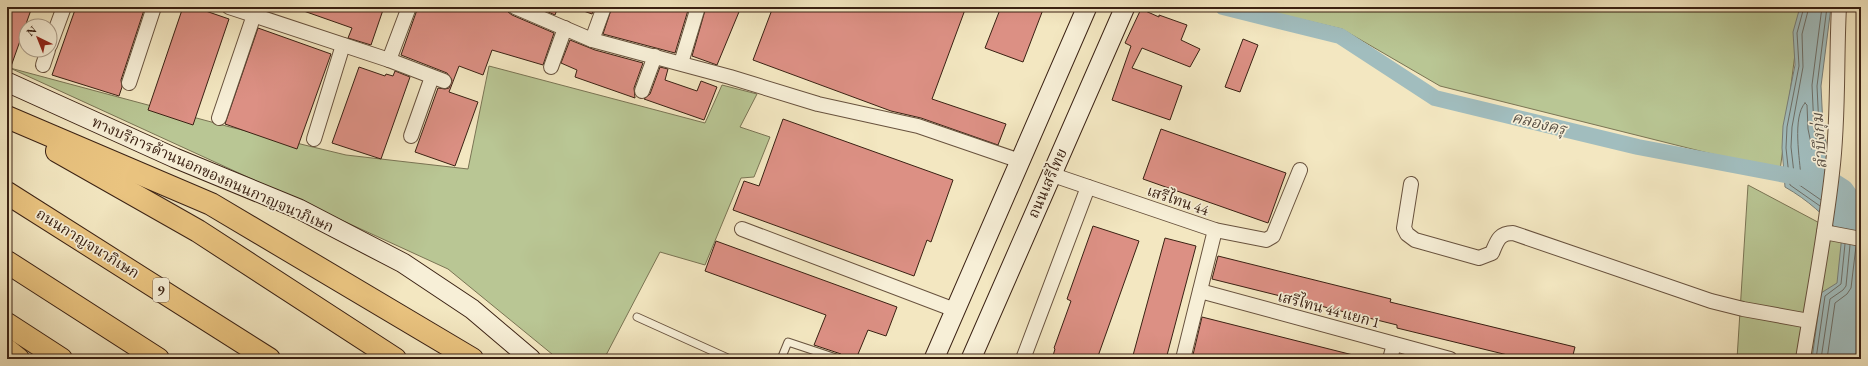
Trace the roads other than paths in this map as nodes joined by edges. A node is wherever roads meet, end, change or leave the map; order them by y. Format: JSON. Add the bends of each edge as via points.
{"nodes":[{"id":1,"x":64,"y":7,"type":"edge"},
{"id":2,"x":154,"y":7,"type":"edge"},
{"id":3,"x":229,"y":7,"type":"edge"},
{"id":4,"x":409,"y":7,"type":"edge"},
{"id":5,"x":515,"y":7,"type":"edge"},
{"id":6,"x":604,"y":7,"type":"edge"},
{"id":7,"x":698,"y":7,"type":"edge"},
{"id":8,"x":1087,"y":7,"type":"edge"},
{"id":9,"x":1125,"y":7,"type":"edge"},
{"id":10,"x":1839,"y":7,"type":"edge"},
{"id":11,"x":254,"y":15,"type":"junction"},
{"id":12,"x":58,"y":23,"type":"edge"},
{"id":13,"x":566,"y":28,"type":"junction"},
{"id":14,"x":592,"y":40,"type":"junction"},
{"id":15,"x":343,"y":45,"type":"junction"},
{"id":16,"x":655,"y":56,"type":"junction"},
{"id":17,"x":45,"y":58,"type":"edge"},
{"id":18,"x":389,"y":60,"type":"junction"},
{"id":19,"x":681,"y":63,"type":"junction"},
{"id":20,"x":43,"y":65,"type":"dead end"},
{"id":21,"x":551,"y":67,"type":"dead end"},
{"id":22,"x":7,"y":82,"type":"edge"},
{"id":23,"x":129,"y":82,"type":"dead end"},
{"id":24,"x":642,"y":91,"type":"dead end"},
{"id":25,"x":7,"y":117,"type":"edge"},
{"id":26,"x":219,"y":118,"type":"dead end"},
{"id":27,"x":7,"y":123,"type":"edge"},
{"id":28,"x":411,"y":136,"type":"dead end"},
{"id":29,"x":314,"y":139,"type":"dead end"},
{"id":30,"x":1020,"y":161,"type":"junction"},
{"id":31,"x":1300,"y":170,"type":"dead end"},
{"id":32,"x":1050,"y":174,"type":"junction"},
{"id":33,"x":1411,"y":184,"type":"dead end"},
{"id":34,"x":1088,"y":187,"type":"junction"},
{"id":35,"x":7,"y":193,"type":"edge"},
{"id":36,"x":742,"y":229,"type":"dead end"},
{"id":37,"x":1215,"y":230,"type":"junction"},
{"id":38,"x":1827,"y":230,"type":"junction"},
{"id":39,"x":1861,"y":239,"type":"edge"},
{"id":40,"x":14,"y":267,"type":"edge"},
{"id":41,"x":1200,"y":292,"type":"junction"},
{"id":42,"x":955,"y":310,"type":"junction"},
{"id":43,"x":637,"y":317,"type":"dead end"},
{"id":44,"x":1809,"y":321,"type":"junction"},
{"id":45,"x":7,"y":324,"type":"edge"},
{"id":46,"x":1394,"y":344,"type":"junction"},
{"id":47,"x":7,"y":350,"type":"edge"},
{"id":48,"x":977,"y":350,"type":"edge"},
{"id":49,"x":18,"y":359,"type":"edge"},
{"id":50,"x":61,"y":359,"type":"edge"},
{"id":51,"x":158,"y":359,"type":"edge"},
{"id":52,"x":269,"y":359,"type":"edge"},
{"id":53,"x":395,"y":359,"type":"edge"},
{"id":54,"x":472,"y":359,"type":"edge"},
{"id":55,"x":531,"y":359,"type":"edge"},
{"id":56,"x":730,"y":359,"type":"edge"},
{"id":57,"x":781,"y":359,"type":"edge"},
{"id":58,"x":839,"y":359,"type":"edge"},
{"id":59,"x":934,"y":359,"type":"edge"},
{"id":60,"x":971,"y":359,"type":"edge"},
{"id":61,"x":1023,"y":359,"type":"edge"},
{"id":62,"x":1183,"y":359,"type":"edge"},
{"id":63,"x":1390,"y":359,"type":"edge"},
{"id":64,"x":1450,"y":359,"type":"edge"},
{"id":65,"x":1803,"y":359,"type":"edge"}],
"edges":[{"from":1,"to":12,"type":"street"},
{"from":2,"to":23,"type":"street"},
{"from":3,"to":11,"type":"street"},
{"from":4,"to":18,"type":"street"},
{"from":5,"to":13,"type":"street"},
{"from":6,"to":14,"type":"street"},
{"from":7,"to":19,"type":"street"},
{"from":8,"to":30,"type":"main road"},
{"from":9,"to":32,"type":"main road","name":"ถนนเสรีไทย"},
{"from":10,"to":38,"type":"street","via":[[1836,110]]},
{"from":11,"to":15,"type":"street"},
{"from":11,"to":26,"type":"street"},
{"from":13,"to":14,"type":"street"},
{"from":13,"to":21,"type":"street"},
{"from":14,"to":16,"type":"street"},
{"from":15,"to":18,"type":"street"},
{"from":15,"to":29,"type":"street"},
{"from":16,"to":19,"type":"street"},
{"from":16,"to":24,"type":"street"},
{"from":17,"to":20,"type":"street"},
{"from":18,"to":28,"type":"street","via":[[438,79]]},
{"from":19,"to":30,"type":"street","via":[[818,104],[918,126]]},
{"from":22,"to":55,"type":"main road","name":"ทางบริการด้านนอกของถนนกาญจนาภิเษก","via":[[175,158],[299,209],[403,263],[472,309]]},
{"from":25,"to":54,"type":"highway","via":[[211,204]]},
{"from":27,"to":53,"type":"highway","via":[[198,231]]},
{"from":30,"to":42,"type":"main road"},
{"from":31,"to":37,"type":"street","via":[[1273,236],[1266,240]]},
{"from":32,"to":34,"type":"street","name":"เสรีไทน 44"},
{"from":32,"to":48,"type":"main road","name":"ถนนเสรีไทย"},
{"from":33,"to":44,"type":"street","via":[[1404,228],[1407,234],[1416,240],[1479,258],[1492,253],[1500,237],[1505,233],[1513,233],[1711,301]]},
{"from":34,"to":37,"type":"street","name":"เสรีไทน 44"},
{"from":34,"to":61,"type":"street"},
{"from":35,"to":52,"type":"highway","name":"ถนนกาญจนาภิเษก","number":"9"},
{"from":36,"to":42,"type":"street"},
{"from":37,"to":41,"type":"street","name":"เสรีไทน 44"},
{"from":38,"to":39,"type":"street"},
{"from":38,"to":44,"type":"street"},
{"from":40,"to":51,"type":"highway"},
{"from":41,"to":46,"type":"street","name":"เสรีไทน 44 แยก 1"},
{"from":41,"to":62,"type":"street","name":"เสรีไทน 44"},
{"from":42,"to":59,"type":"main road"},
{"from":43,"to":56,"type":"lane"},
{"from":44,"to":65,"type":"street"},
{"from":45,"to":50,"type":"highway"},
{"from":46,"to":63,"type":"street"},
{"from":46,"to":64,"type":"street","name":"เสรีไทน 44 แยก 1"},
{"from":47,"to":49,"type":"highway"},
{"from":48,"to":60,"type":"main road","name":"ถนนเสรีไทย"},
{"from":57,"to":58,"type":"lane","via":[[788,342]]}]}
